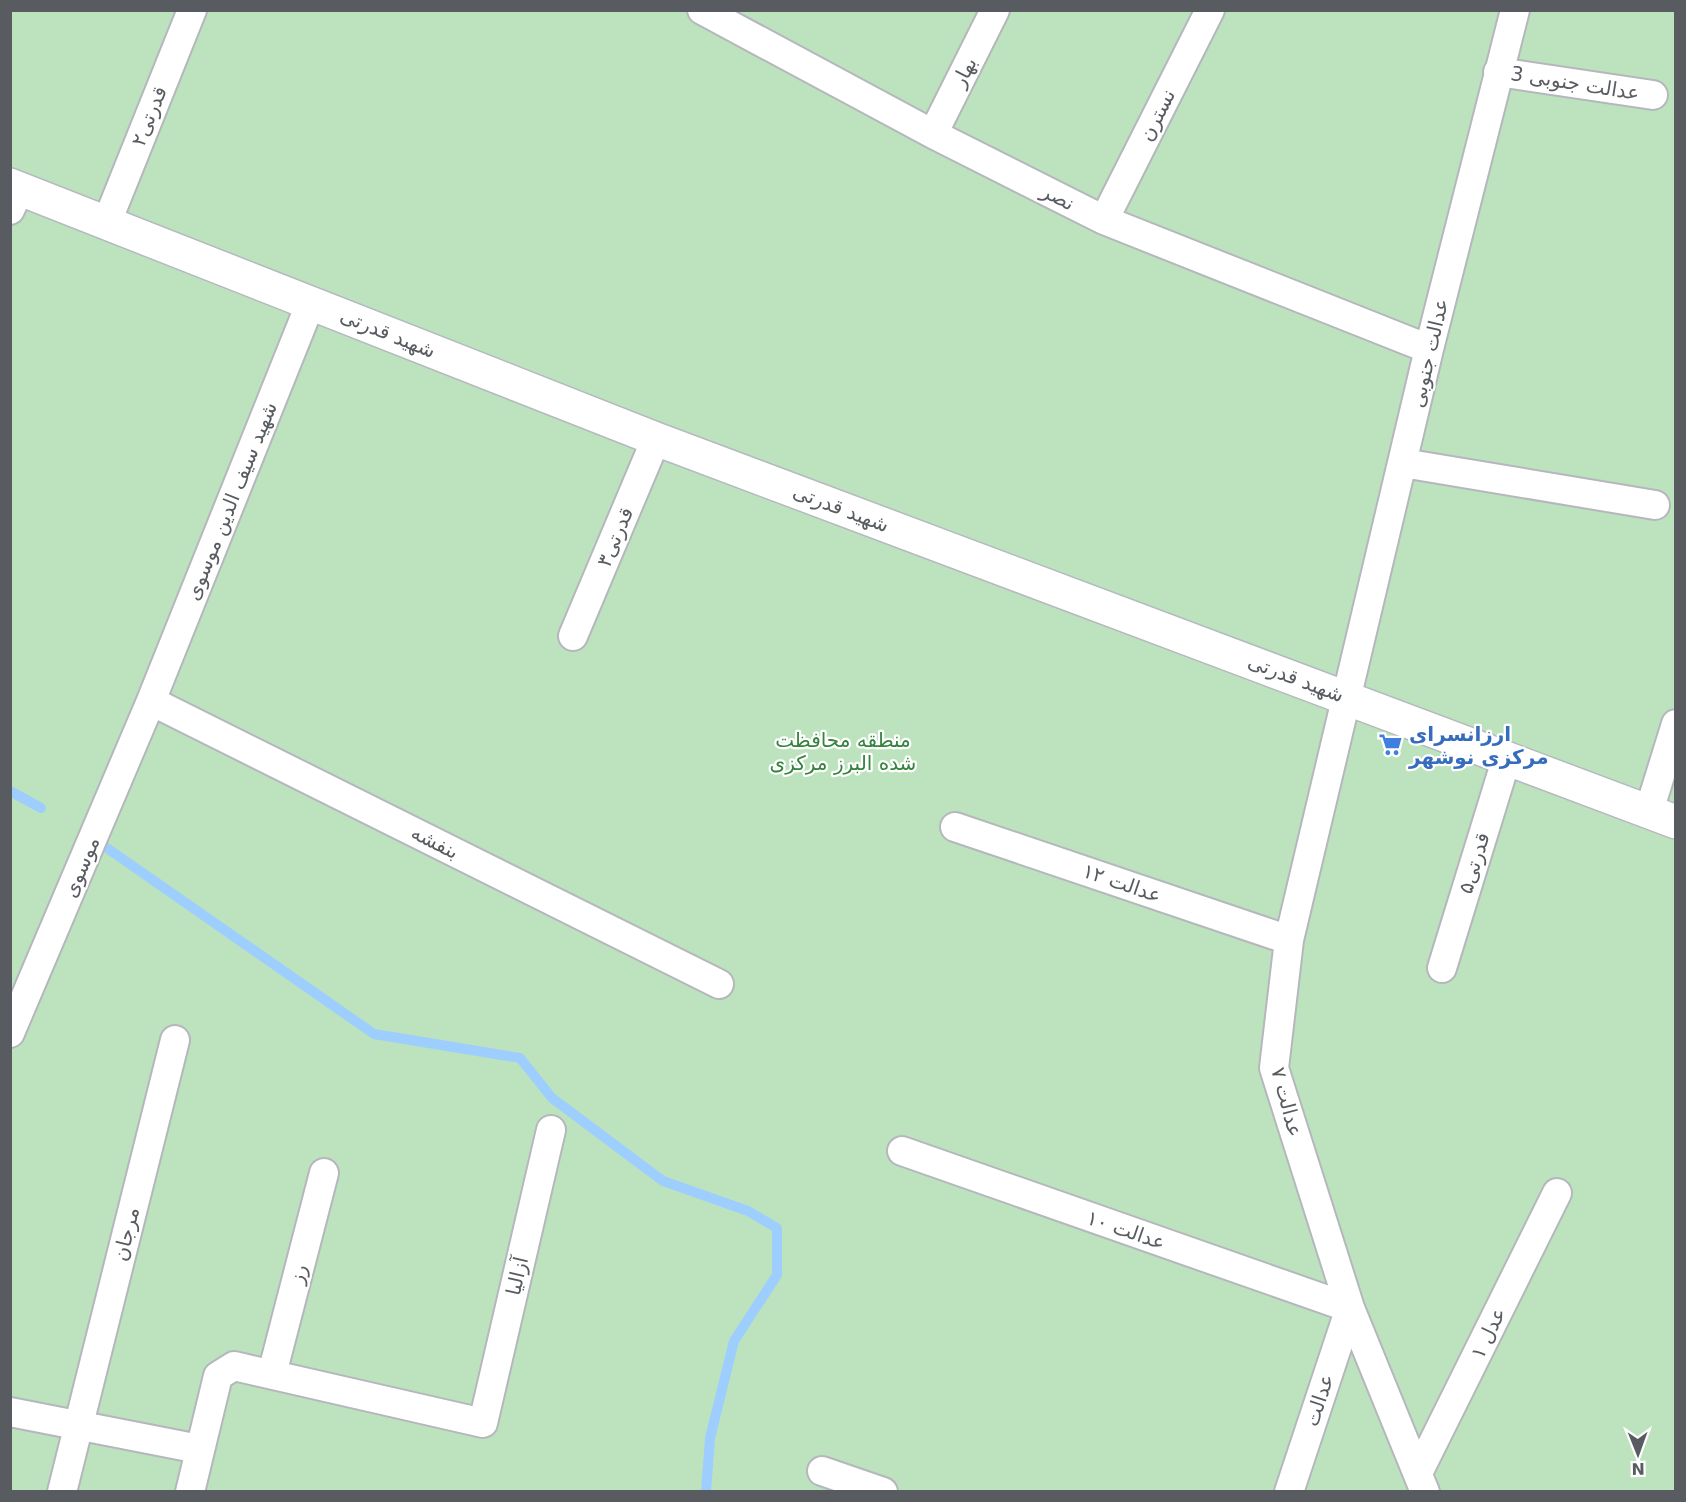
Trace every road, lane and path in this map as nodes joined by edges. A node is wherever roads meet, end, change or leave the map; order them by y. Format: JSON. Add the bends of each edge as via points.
{"nodes":[{"id":1,"x":192,"y":10,"type":"edge"},
{"id":2,"x":702,"y":10,"type":"edge"},
{"id":3,"x":995,"y":10,"type":"edge"},
{"id":4,"x":1210,"y":10,"type":"edge"},
{"id":5,"x":1515,"y":10,"type":"edge"},
{"id":6,"x":733,"y":18,"type":"edge"},
{"id":7,"x":1498,"y":72,"type":"junction"},
{"id":8,"x":1653,"y":95,"type":"dead end"},
{"id":9,"x":933,"y":134,"type":"junction"},
{"id":10,"x":14,"y":194,"type":"edge"},
{"id":11,"x":1104,"y":220,"type":"junction"},
{"id":12,"x":107,"y":222,"type":"junction"},
{"id":13,"x":311,"y":302,"type":"junction"},
{"id":14,"x":1429,"y":349,"type":"junction"},
{"id":15,"x":656,"y":439,"type":"junction"},
{"id":16,"x":1403,"y":463,"type":"junction"},
{"id":17,"x":1655,"y":505,"type":"dead end"},
{"id":18,"x":573,"y":636,"type":"dead end"},
{"id":19,"x":1346,"y":697,"type":"junction"},
{"id":20,"x":151,"y":701,"type":"junction"},
{"id":21,"x":1676,"y":724,"type":"edge"},
{"id":22,"x":1506,"y":757,"type":"junction"},
{"id":23,"x":1662,"y":816,"type":"edge"},
{"id":24,"x":955,"y":827,"type":"dead end"},
{"id":25,"x":1289,"y":940,"type":"junction"},
{"id":26,"x":1442,"y":968,"type":"dead end"},
{"id":27,"x":719,"y":984,"type":"dead end"},
{"id":28,"x":10,"y":1033,"type":"edge"},
{"id":29,"x":175,"y":1040,"type":"dead end"},
{"id":30,"x":551,"y":1130,"type":"dead end"},
{"id":31,"x":902,"y":1151,"type":"dead end"},
{"id":32,"x":324,"y":1173,"type":"dead end"},
{"id":33,"x":1557,"y":1193,"type":"dead end"},
{"id":34,"x":1350,"y":1308,"type":"junction"},
{"id":35,"x":272,"y":1374,"type":"junction"},
{"id":36,"x":10,"y":1412,"type":"edge"},
{"id":37,"x":77,"y":1427,"type":"junction"},
{"id":38,"x":199,"y":1449,"type":"junction"},
{"id":39,"x":822,"y":1470,"type":"dead end"},
{"id":40,"x":1422,"y":1482,"type":"edge"},
{"id":41,"x":62,"y":1491,"type":"edge"},
{"id":42,"x":190,"y":1491,"type":"edge"},
{"id":43,"x":883,"y":1491,"type":"edge"},
{"id":44,"x":1289,"y":1491,"type":"edge"}],
"edges":[{"from":1,"to":12,"type":"street","name":"قدرتی۲"},
{"from":2,"to":6,"type":"street","name":"نصر"},
{"from":3,"to":9,"type":"street","name":"بهار"},
{"from":4,"to":11,"type":"street","name":"نسترن"},
{"from":5,"to":7,"type":"street","name":"عدالت جنوبی"},
{"from":6,"to":9,"type":"street","name":"نصر"},
{"from":7,"to":8,"type":"street","name":"عدالت جنوبی 3"},
{"from":7,"to":14,"type":"street","name":"عدالت جنوبی"},
{"from":9,"to":11,"type":"street","name":"نصر"},
{"from":10,"to":12,"type":"street","name":"شهید قدرتی"},
{"from":11,"to":14,"type":"street","name":"نصر"},
{"from":12,"to":13,"type":"street","name":"شهید قدرتی"},
{"from":13,"to":15,"type":"street","name":"شهید قدرتی"},
{"from":13,"to":20,"type":"street","name":"شهید سیف الدین موسوی"},
{"from":14,"to":16,"type":"street","name":"عدالت جنوبی"},
{"from":15,"to":18,"type":"street","name":"قدرتی۳"},
{"from":15,"to":19,"type":"street","name":"شهید قدرتی"},
{"from":16,"to":17,"type":"street"},
{"from":16,"to":19,"type":"street","name":"عدالت جنوبی"},
{"from":19,"to":22,"type":"street","name":"شهید قدرتی"},
{"from":19,"to":25,"type":"street","name":"۷ عدالت"},
{"from":20,"to":27,"type":"street","name":"بنفشه"},
{"from":20,"to":28,"type":"street","name":"موسوی"},
{"from":21,"to":23,"type":"street"},
{"from":22,"to":23,"type":"street","name":"شهید قدرتی"},
{"from":22,"to":26,"type":"street","name":"قدرتی۵"},
{"from":24,"to":25,"type":"street","name":"عدالت ۱۲"},
{"from":25,"to":34,"type":"street","name":"۷ عدالت","via":[[1274,1068]]},
{"from":29,"to":37,"type":"street","name":"مرجان"},
{"from":30,"to":35,"type":"street","name":"آزالیا","via":[[483,1423]]},
{"from":31,"to":34,"type":"street","name":"عدالت ۱۰"},
{"from":32,"to":35,"type":"street","name":"رز"},
{"from":33,"to":40,"type":"street","name":"عدل ۱"},
{"from":34,"to":40,"type":"street","name":"۷ عدالت"},
{"from":34,"to":44,"type":"street","name":"عدالت"},
{"from":35,"to":38,"type":"street","via":[[234,1366],[218,1376]]},
{"from":36,"to":37,"type":"street"},
{"from":37,"to":38,"type":"street"},
{"from":37,"to":41,"type":"street"},
{"from":38,"to":42,"type":"street"},
{"from":39,"to":43,"type":"street"}]}
